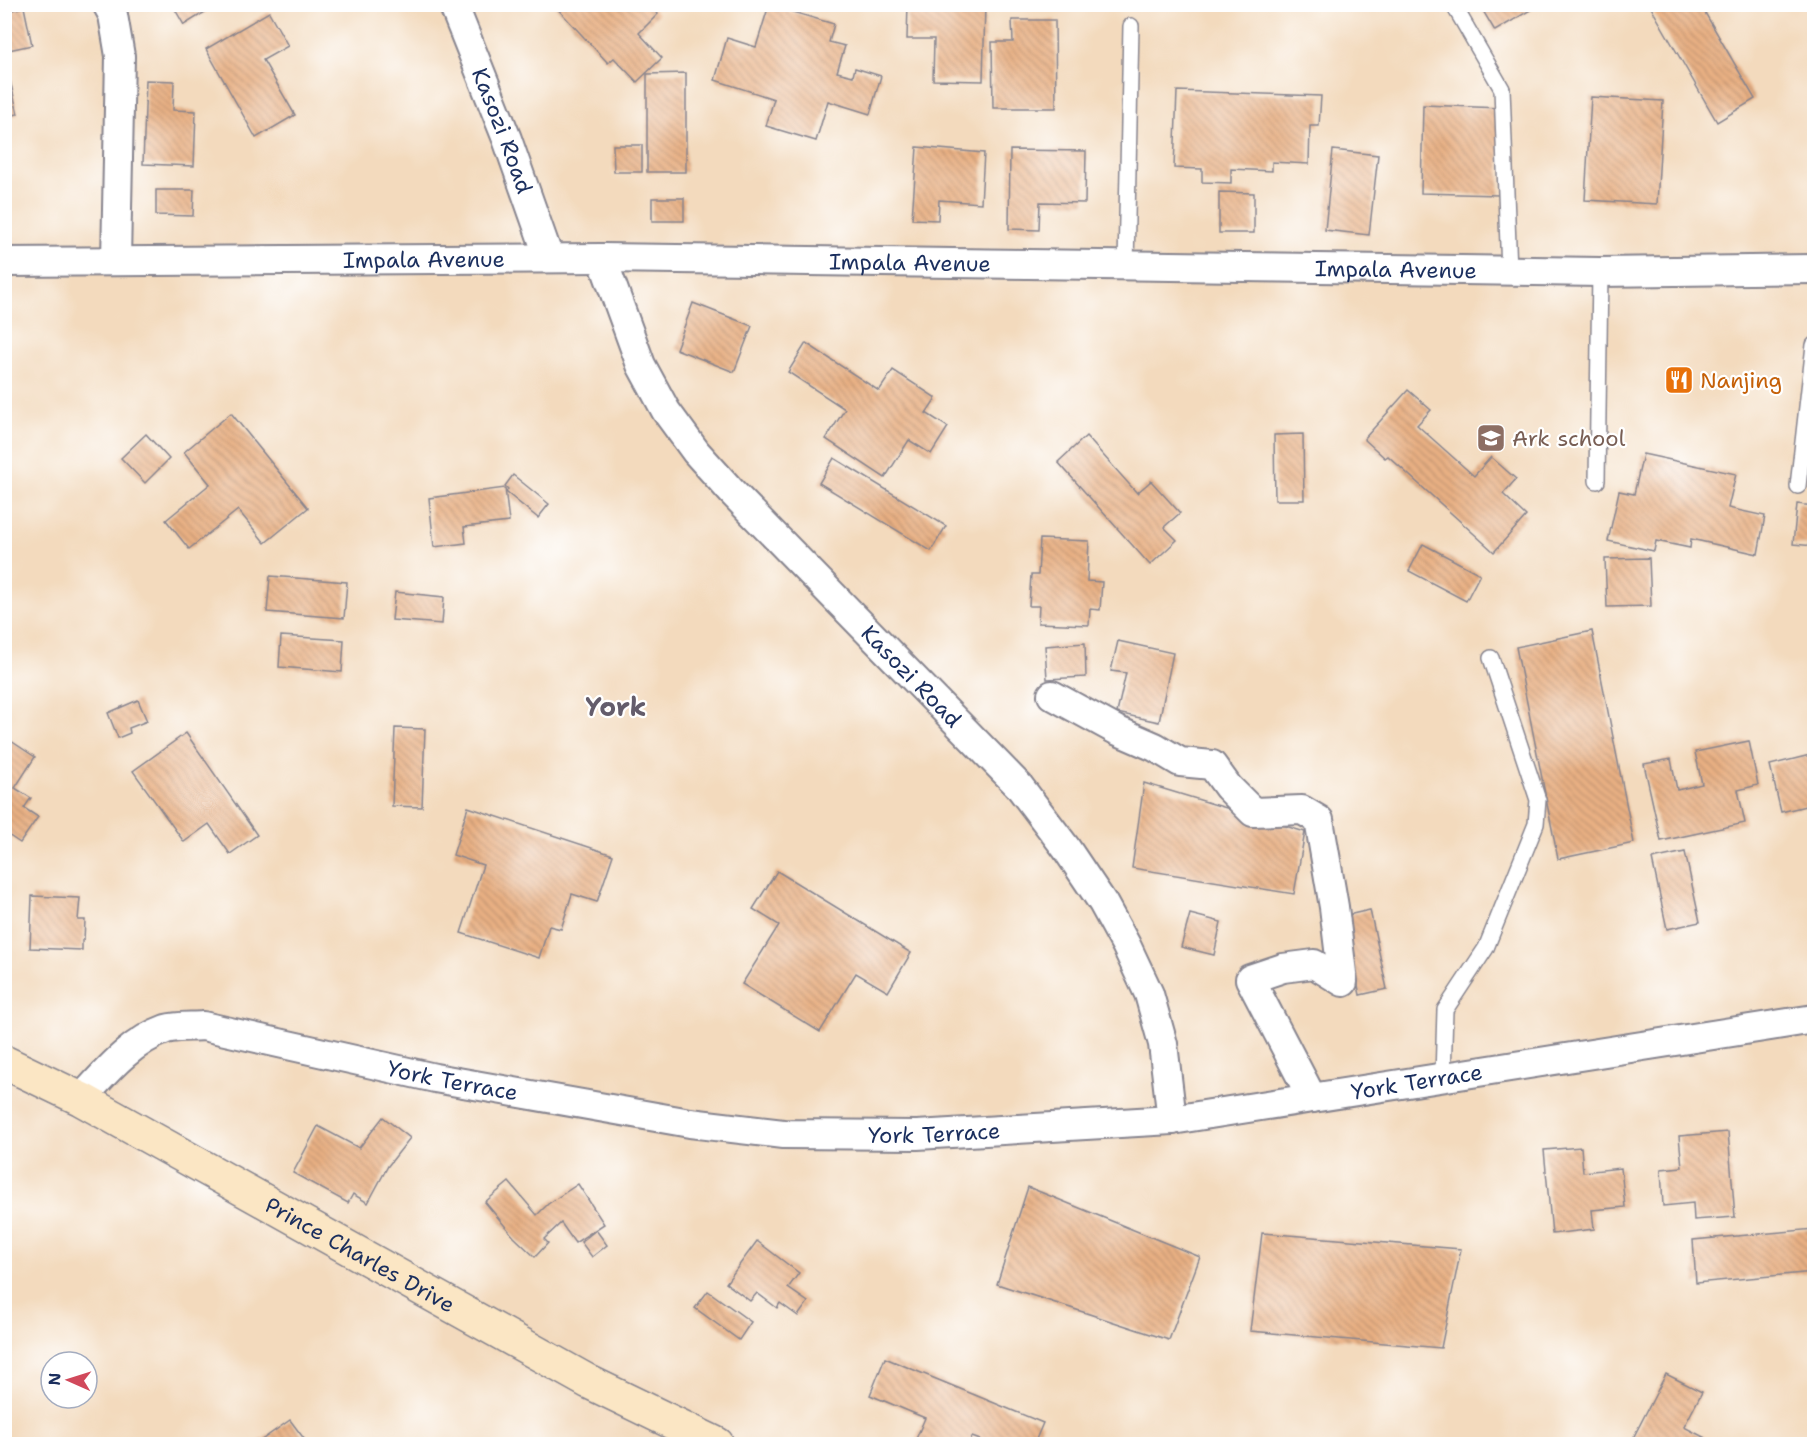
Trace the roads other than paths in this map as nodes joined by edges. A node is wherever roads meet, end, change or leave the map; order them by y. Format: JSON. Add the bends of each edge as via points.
{"nodes":[{"id":1,"x":107,"y":4,"type":"edge"},
{"id":2,"x":453,"y":4,"type":"edge"},
{"id":3,"x":1453,"y":4,"type":"edge"},
{"id":4,"x":1131,"y":26,"type":"dead end"},
{"id":5,"x":549,"y":258,"type":"junction"},
{"id":6,"x":602,"y":258,"type":"junction"},
{"id":7,"x":116,"y":260,"type":"junction"},
{"id":8,"x":4,"y":262,"type":"edge"},
{"id":9,"x":1126,"y":266,"type":"junction"},
{"id":10,"x":1815,"y":269,"type":"edge"},
{"id":11,"x":1509,"y":271,"type":"junction"},
{"id":12,"x":1600,"y":272,"type":"junction"},
{"id":13,"x":1815,"y":345,"type":"edge"},
{"id":14,"x":1597,"y":481,"type":"dead end"},
{"id":15,"x":1798,"y":486,"type":"dead end"},
{"id":16,"x":1491,"y":658,"type":"dead end"},
{"id":17,"x":1052,"y":695,"type":"dead end"},
{"id":18,"x":1815,"y":1019,"type":"edge"},
{"id":19,"x":4,"y":1062,"type":"edge"},
{"id":20,"x":1443,"y":1077,"type":"junction"},
{"id":21,"x":1312,"y":1098,"type":"junction"},
{"id":22,"x":81,"y":1099,"type":"junction"},
{"id":23,"x":1172,"y":1120,"type":"junction"},
{"id":24,"x":717,"y":1444,"type":"edge"}],
"edges":[{"from":1,"to":7,"type":"street","via":[[113,15],[120,56]]},
{"from":2,"to":5,"type":"street","name":"Kasozi Road"},
{"from":3,"to":11,"type":"lane","via":[[1502,89]]},
{"from":4,"to":9,"type":"lane"},
{"from":5,"to":6,"type":"street","name":"Impala Avenue"},
{"from":5,"to":7,"type":"street","name":"Impala Avenue"},
{"from":6,"to":9,"type":"street","name":"Impala Avenue"},
{"from":6,"to":23,"type":"street","name":"Kasozi Road","via":[[641,365],[666,411],[696,452],[1019,786],[1097,894],[1149,994],[1163,1044]]},
{"from":7,"to":8,"type":"street","name":"Impala Avenue"},
{"from":9,"to":11,"type":"street","name":"Impala Avenue"},
{"from":10,"to":12,"type":"street","name":"Impala Avenue"},
{"from":11,"to":12,"type":"street","name":"Impala Avenue"},
{"from":12,"to":14,"type":"lane"},
{"from":13,"to":15,"type":"lane"},
{"from":16,"to":20,"type":"lane","via":[[1538,800],[1536,824],[1486,948],[1445,1010]]},
{"from":17,"to":21,"type":"street","via":[[1180,762],[1212,765],[1253,812],[1302,810],[1319,820],[1343,982],[1314,964],[1283,968],[1250,979]]},
{"from":18,"to":20,"type":"street","name":"York Terrace"},
{"from":19,"to":22,"type":"street","name":"Prince Charles Drive"},
{"from":20,"to":21,"type":"street","name":"York Terrace"},
{"from":21,"to":23,"type":"street","name":"York Terrace"},
{"from":22,"to":23,"type":"street","name":"York Terrace","via":[[124,1053],[144,1039],[168,1028],[203,1026],[435,1078],[690,1123],[783,1134],[917,1135]]},
{"from":22,"to":24,"type":"street","name":"Prince Charles Drive","via":[[589,1382]]}]}
